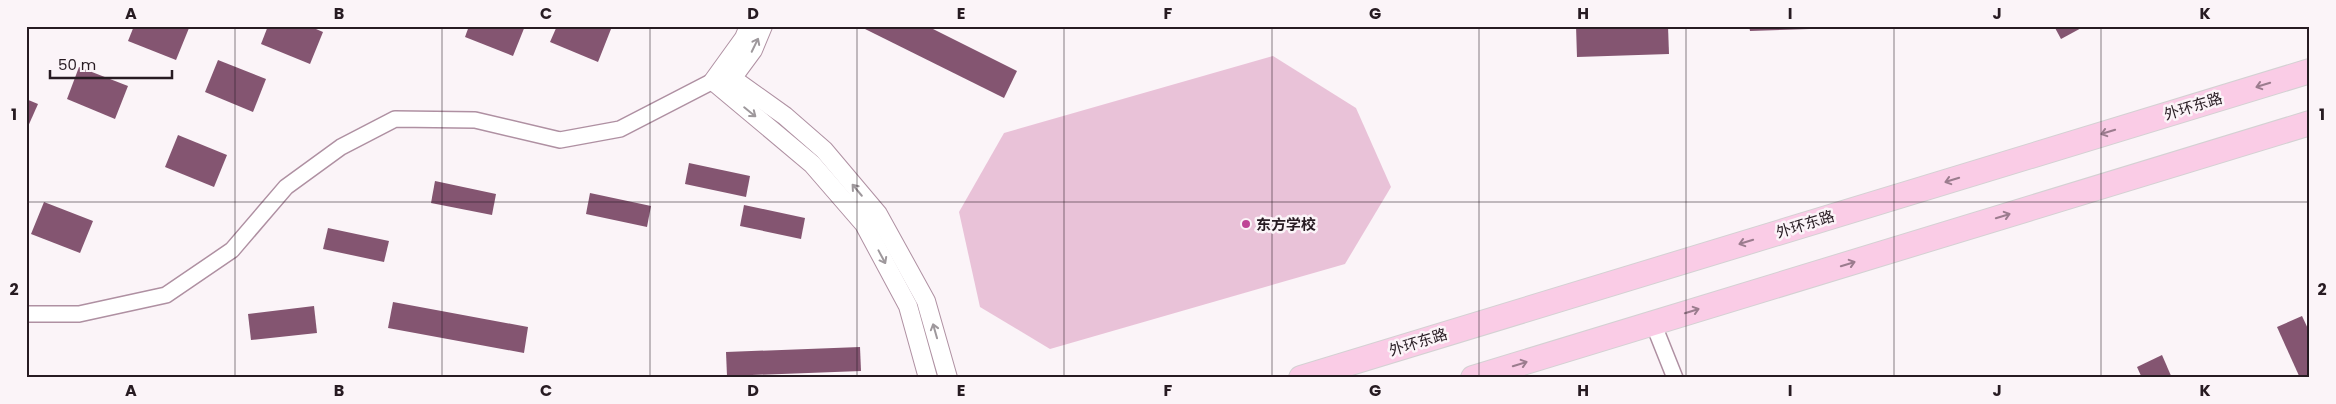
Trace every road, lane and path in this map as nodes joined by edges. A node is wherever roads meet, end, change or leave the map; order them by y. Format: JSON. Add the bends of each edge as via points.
{"nodes":[{"id":1,"x":749,"y":26,"type":"edge"},
{"id":2,"x":763,"y":26,"type":"edge"},
{"id":3,"x":2310,"y":71,"type":"edge"},
{"id":4,"x":723,"y":80,"type":"junction"},
{"id":5,"x":2310,"y":123,"type":"edge"},
{"id":6,"x":26,"y":314,"type":"edge"},
{"id":7,"x":1653,"y":323,"type":"junction"},
{"id":8,"x":928,"y":378,"type":"edge"},
{"id":9,"x":948,"y":378,"type":"edge"},
{"id":10,"x":1301,"y":378,"type":"edge"},
{"id":11,"x":1473,"y":378,"type":"edge"},
{"id":12,"x":1675,"y":378,"type":"edge"}],
"edges":[{"from":1,"to":4,"type":"street"},
{"from":4,"to":2,"type":"street","one_way":true,"via":[[753,50]]},
{"from":3,"to":10,"type":"highway","name":"外环东路","one_way":true},
{"from":4,"to":6,"type":"street","via":[[620,129],[560,140],[475,120],[395,119],[341,146],[286,187],[232,250],[166,295],[79,314]]},
{"from":4,"to":8,"type":"street","one_way":true,"via":[[812,164],[864,224],[908,306]]},
{"from":9,"to":4,"type":"street","one_way":true,"via":[[926,302],[878,214],[824,150],[785,116]]},
{"from":7,"to":5,"type":"highway","one_way":true},
{"from":11,"to":7,"type":"highway","one_way":true},
{"from":7,"to":12,"type":"street"}]}
